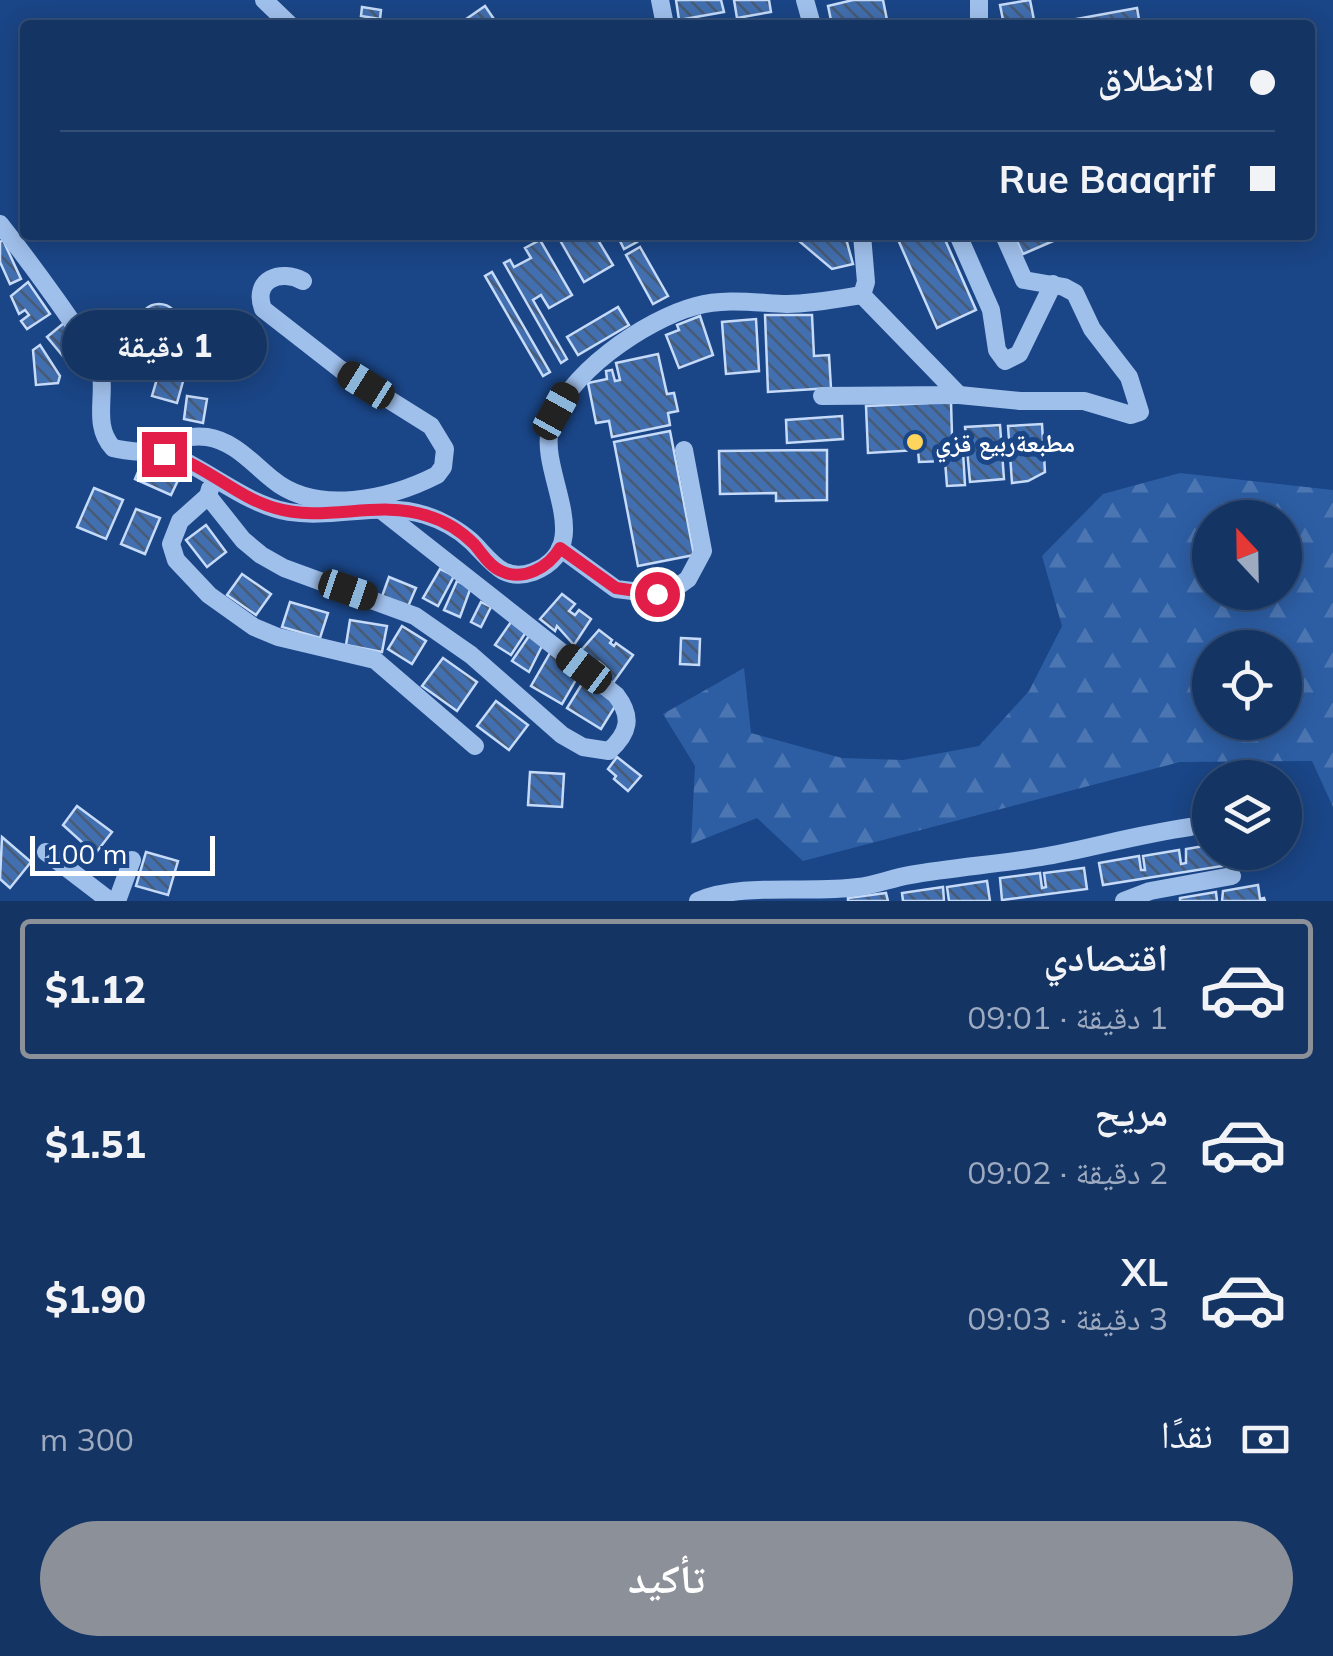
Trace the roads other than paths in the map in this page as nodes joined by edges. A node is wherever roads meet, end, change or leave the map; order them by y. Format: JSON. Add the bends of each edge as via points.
{"nodes":[{"id":1,"x":264,"y":0,"type":"edge"},
{"id":2,"x":285,"y":20,"type":"edge"},
{"id":3,"x":0,"y":224,"type":"edge"},
{"id":4,"x":862,"y":240,"type":"edge"},
{"id":5,"x":960,"y":240,"type":"edge"},
{"id":6,"x":1006,"y":240,"type":"edge"},
{"id":7,"x":303,"y":282,"type":"dead end"},
{"id":8,"x":1053,"y":284,"type":"junction"},
{"id":9,"x":862,"y":295,"type":"junction"},
{"id":10,"x":959,"y":394,"type":"junction"},
{"id":11,"x":822,"y":396,"type":"dead end"},
{"id":12,"x":684,"y":450,"type":"dead end"},
{"id":13,"x":136,"y":453,"type":"junction"},
{"id":14,"x":210,"y":488,"type":"junction"},
{"id":15,"x":381,"y":510,"type":"junction"},
{"id":16,"x":560,"y":548,"type":"junction"},
{"id":17,"x":475,"y":746,"type":"dead end"},
{"id":18,"x":1190,"y":827,"type":"dead end"},
{"id":19,"x":46,"y":852,"type":"dead end"},
{"id":20,"x":132,"y":860,"type":"dead end"},
{"id":21,"x":1232,"y":876,"type":"dead end"},
{"id":22,"x":113,"y":901,"type":"edge"},
{"id":23,"x":698,"y":901,"type":"edge"},
{"id":24,"x":1124,"y":901,"type":"edge"}],
"edges":[{"from":1,"to":2,"type":"street"},
{"from":3,"to":13,"type":"street","via":[[100,367],[107,441]]},
{"from":4,"to":9,"type":"street"},
{"from":5,"to":8,"type":"street","via":[[1006,360],[1019,354]]},
{"from":6,"to":8,"type":"street","via":[[1024,280]]},
{"from":7,"to":13,"type":"street","via":[[274,276],[260,295],[263,308],[340,369],[431,426],[445,450],[436,476],[367,496],[323,500],[282,487],[215,438],[187,437]]},
{"from":8,"to":10,"type":"street","via":[[1079,298],[1092,330],[1128,377],[1140,412],[1084,401]]},
{"from":9,"to":10,"type":"street"},
{"from":9,"to":16,"type":"street","via":[[697,306],[649,326],[588,371],[566,392],[549,430],[550,464],[566,522]]},
{"from":10,"to":11,"type":"street"},
{"from":12,"to":16,"type":"street","via":[[704,551],[688,579],[657,594],[616,588]]},
{"from":13,"to":14,"type":"street","via":[[173,456]]},
{"from":14,"to":15,"type":"street","via":[[291,512]]},
{"from":14,"to":15,"type":"street","via":[[243,540],[261,555],[415,616],[472,655],[574,743],[597,751],[617,744],[628,719],[616,695]]},
{"from":14,"to":17,"type":"street","via":[[180,521],[170,544],[209,595],[278,637],[376,660]]},
{"from":15,"to":16,"type":"street","via":[[439,520],[499,571],[512,574],[538,570]]},
{"from":18,"to":23,"type":"street","via":[[863,887]]},
{"from":19,"to":22,"type":"street"},
{"from":20,"to":22,"type":"street"},
{"from":21,"to":24,"type":"street"}]}
